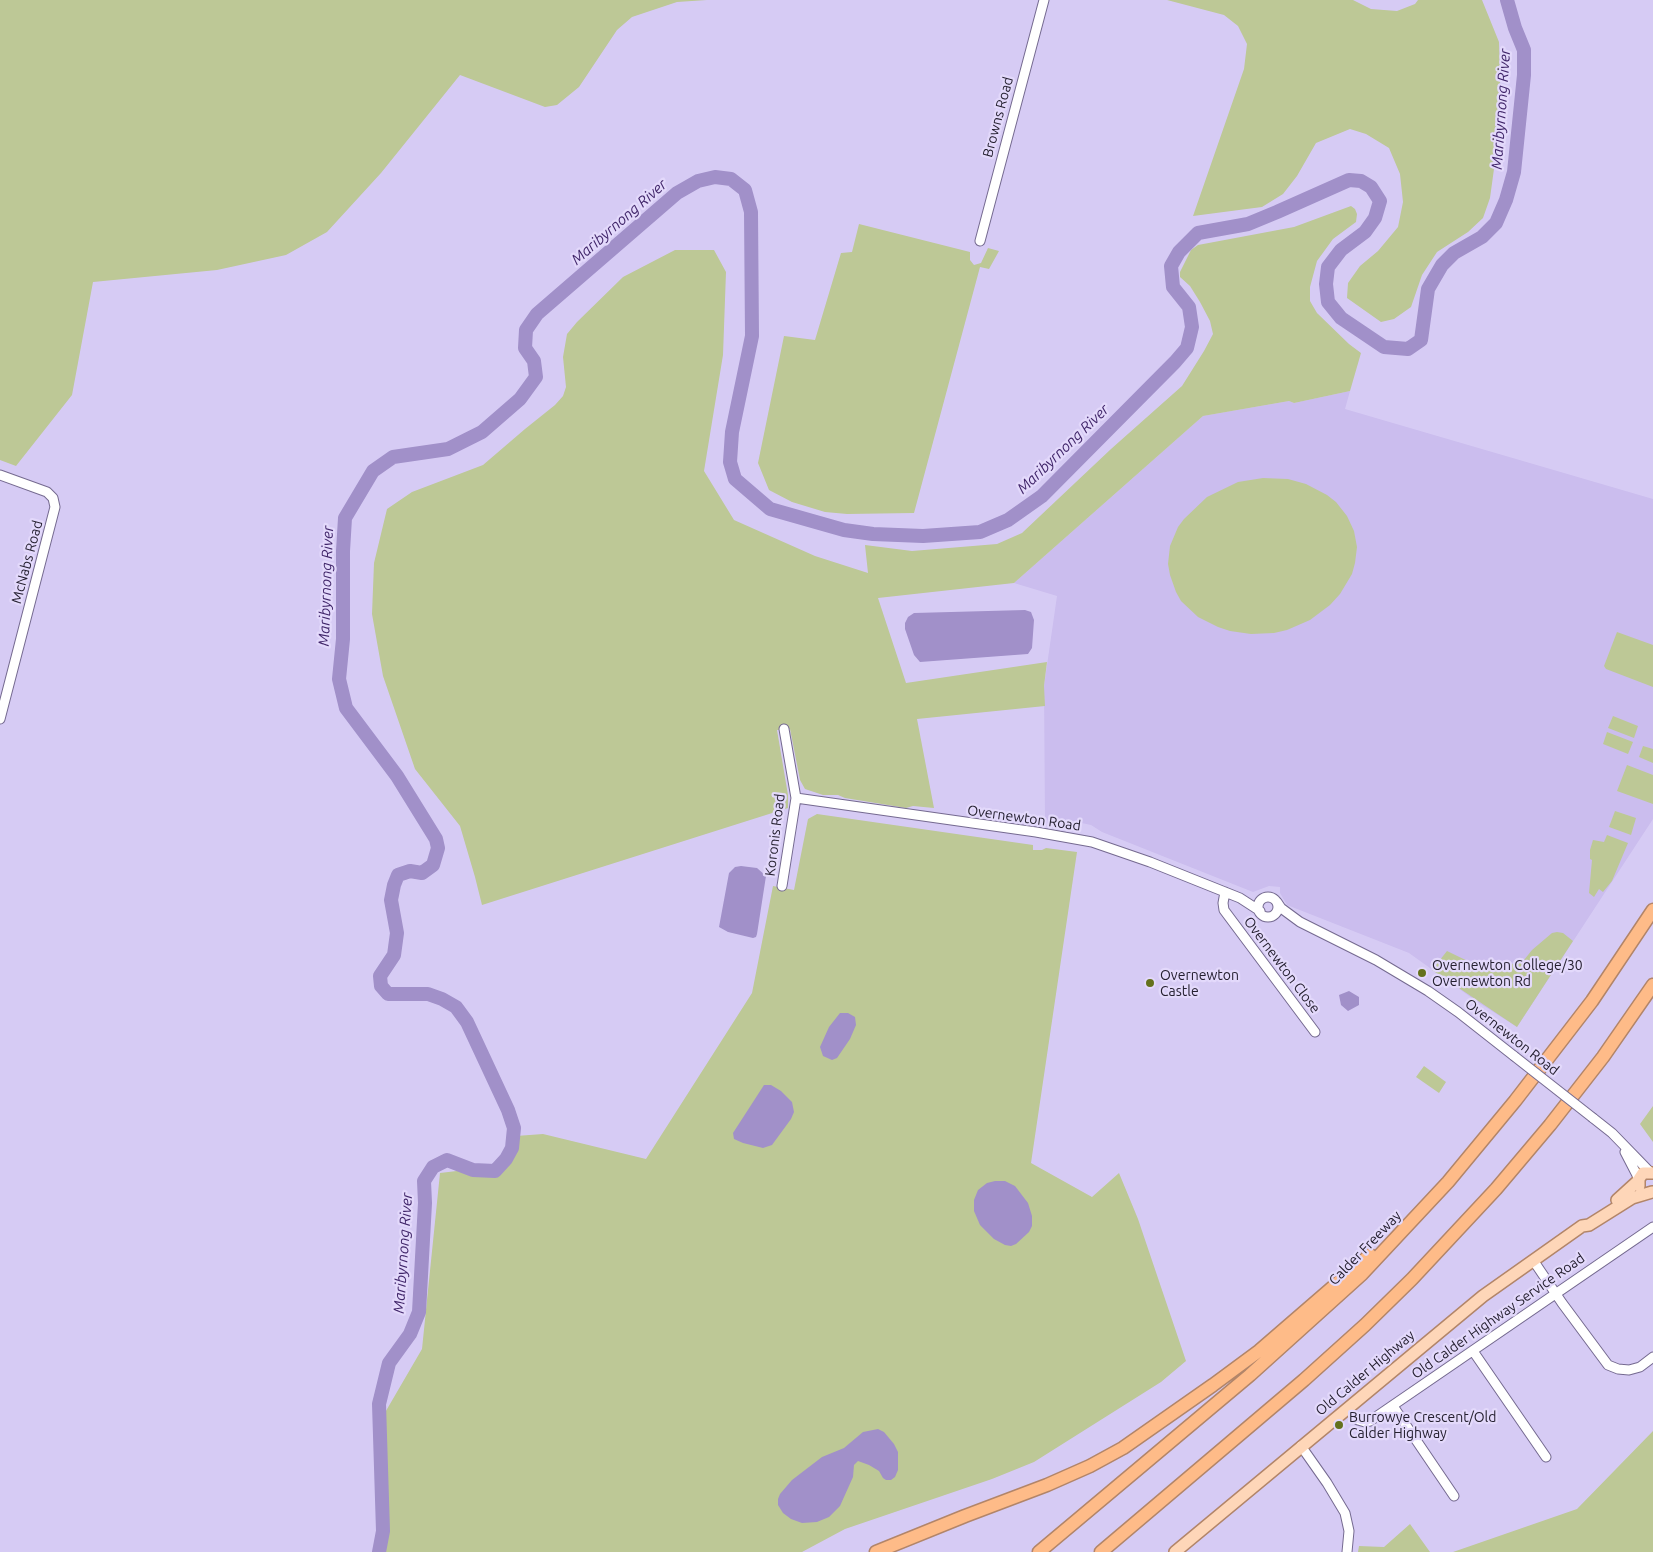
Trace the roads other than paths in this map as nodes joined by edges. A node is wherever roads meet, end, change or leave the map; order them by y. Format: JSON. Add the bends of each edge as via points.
{"nodes":[{"id":1,"x":1044,"y":0,"type":"edge"},
{"id":2,"x":980,"y":241,"type":"dead end"},
{"id":3,"x":0,"y":475,"type":"edge"},
{"id":4,"x":0,"y":718,"type":"edge"},
{"id":5,"x":784,"y":730,"type":"dead end"},
{"id":6,"x":796,"y":798,"type":"junction"},
{"id":7,"x":782,"y":886,"type":"dead end"},
{"id":8,"x":1232,"y":895,"type":"junction"},
{"id":9,"x":1263,"y":899,"type":"junction"},
{"id":10,"x":1277,"y":902,"type":"junction"},
{"id":11,"x":1653,"y":910,"type":"edge"},
{"id":12,"x":1260,"y":911,"type":"junction"},
{"id":13,"x":1272,"y":916,"type":"junction"},
{"id":14,"x":1300,"y":922,"type":"junction"},
{"id":15,"x":1653,"y":985,"type":"edge"},
{"id":16,"x":1315,"y":1032,"type":"dead end"},
{"id":17,"x":1620,"y":1143,"type":"junction"},
{"id":18,"x":1478,"y":1147,"type":"junction"},
{"id":19,"x":1652,"y":1172,"type":"edge"},
{"id":20,"x":1639,"y":1180,"type":"junction"},
{"id":21,"x":1652,"y":1192,"type":"edge"},
{"id":22,"x":1582,"y":1226,"type":"junction"},
{"id":23,"x":1653,"y":1227,"type":"edge"},
{"id":24,"x":1534,"y":1260,"type":"junction"},
{"id":25,"x":1556,"y":1294,"type":"junction"},
{"id":26,"x":1473,"y":1350,"type":"junction"},
{"id":27,"x":1653,"y":1357,"type":"edge"},
{"id":28,"x":1392,"y":1406,"type":"junction"},
{"id":29,"x":1358,"y":1420,"type":"dead end"},
{"id":30,"x":1301,"y":1446,"type":"junction"},
{"id":31,"x":1546,"y":1458,"type":"dead end"},
{"id":32,"x":1454,"y":1496,"type":"dead end"},
{"id":33,"x":876,"y":1552,"type":"edge"},
{"id":34,"x":1039,"y":1552,"type":"edge"},
{"id":35,"x":1100,"y":1552,"type":"edge"},
{"id":36,"x":1175,"y":1552,"type":"edge"},
{"id":37,"x":1347,"y":1552,"type":"edge"}],
"edges":[{"from":1,"to":2,"type":"street","name":"Browns Road"},
{"from":3,"to":4,"type":"street","name":"McNabs Road","via":[[47,492],[55,506]]},
{"from":5,"to":6,"type":"street","name":"Koronis Road"},
{"from":6,"to":7,"type":"street","name":"Koronis Road"},
{"from":6,"to":8,"type":"street","name":"Overnewton Road","via":[[1083,840],[1142,859]]},
{"from":8,"to":9,"type":"street","name":"Overnewton Road"},
{"from":8,"to":12,"type":"street","name":"Overnewton Road"},
{"from":8,"to":16,"type":"street","name":"Overnewton Close","via":[[1222,907]]},
{"from":9,"to":10,"type":"street","via":[[1270,897]]},
{"from":9,"to":12,"type":"street"},
{"from":10,"to":13,"type":"street","via":[[1278,910]]},
{"from":10,"to":14,"type":"street","name":"Overnewton Road"},
{"from":11,"to":18,"type":"highway","name":"Calder Freeway","via":[[1551,1056]]},
{"from":12,"to":13,"type":"street"},
{"from":13,"to":14,"type":"street","name":"Overnewton Road"},
{"from":14,"to":17,"type":"street","name":"Overnewton Road","bridge":true,"via":[[1358,950],[1458,1012],[1612,1133]]},
{"from":15,"to":35,"type":"highway","via":[[1550,1125],[1435,1255],[1324,1362]]},
{"from":17,"to":19,"type":"street","name":"Overnewton Road"},
{"from":17,"to":20,"type":"street","name":"Overnewton Road"},
{"from":18,"to":33,"type":"highway","via":[[1382,1244],[1303,1314],[1221,1380],[1141,1436],[1055,1482]]},
{"from":18,"to":34,"type":"highway","name":"Calder Freeway","via":[[1436,1196],[1320,1314]]},
{"from":19,"to":20,"type":"main road","name":"Old Calder Highway","via":[[1643,1174]]},
{"from":20,"to":21,"type":"main road","via":[[1642,1190]]},
{"from":20,"to":22,"type":"main road","name":"Old Calder Highway","via":[[1624,1196],[1586,1220]]},
{"from":21,"to":22,"type":"main road","name":"Old Calder Highway","via":[[1632,1198],[1589,1225]]},
{"from":22,"to":24,"type":"main road","name":"Old Calder Highway"},
{"from":23,"to":25,"type":"street","name":"Old Calder Highway Service Road"},
{"from":24,"to":25,"type":"street"},
{"from":24,"to":30,"type":"main road","name":"Old Calder Highway","via":[[1483,1296]]},
{"from":25,"to":26,"type":"street","name":"Old Calder Highway Service Road"},
{"from":25,"to":27,"type":"street","via":[[1608,1365],[1629,1370]]},
{"from":26,"to":28,"type":"street","name":"Old Calder Highway Service Road"},
{"from":26,"to":31,"type":"street"},
{"from":28,"to":29,"type":"street","name":"Old Calder Highway Service Road","via":[[1368,1422]]},
{"from":28,"to":32,"type":"street"},
{"from":30,"to":36,"type":"main road","name":"Old Calder Highway"},
{"from":30,"to":37,"type":"street","via":[[1345,1513],[1349,1531]]}]}
